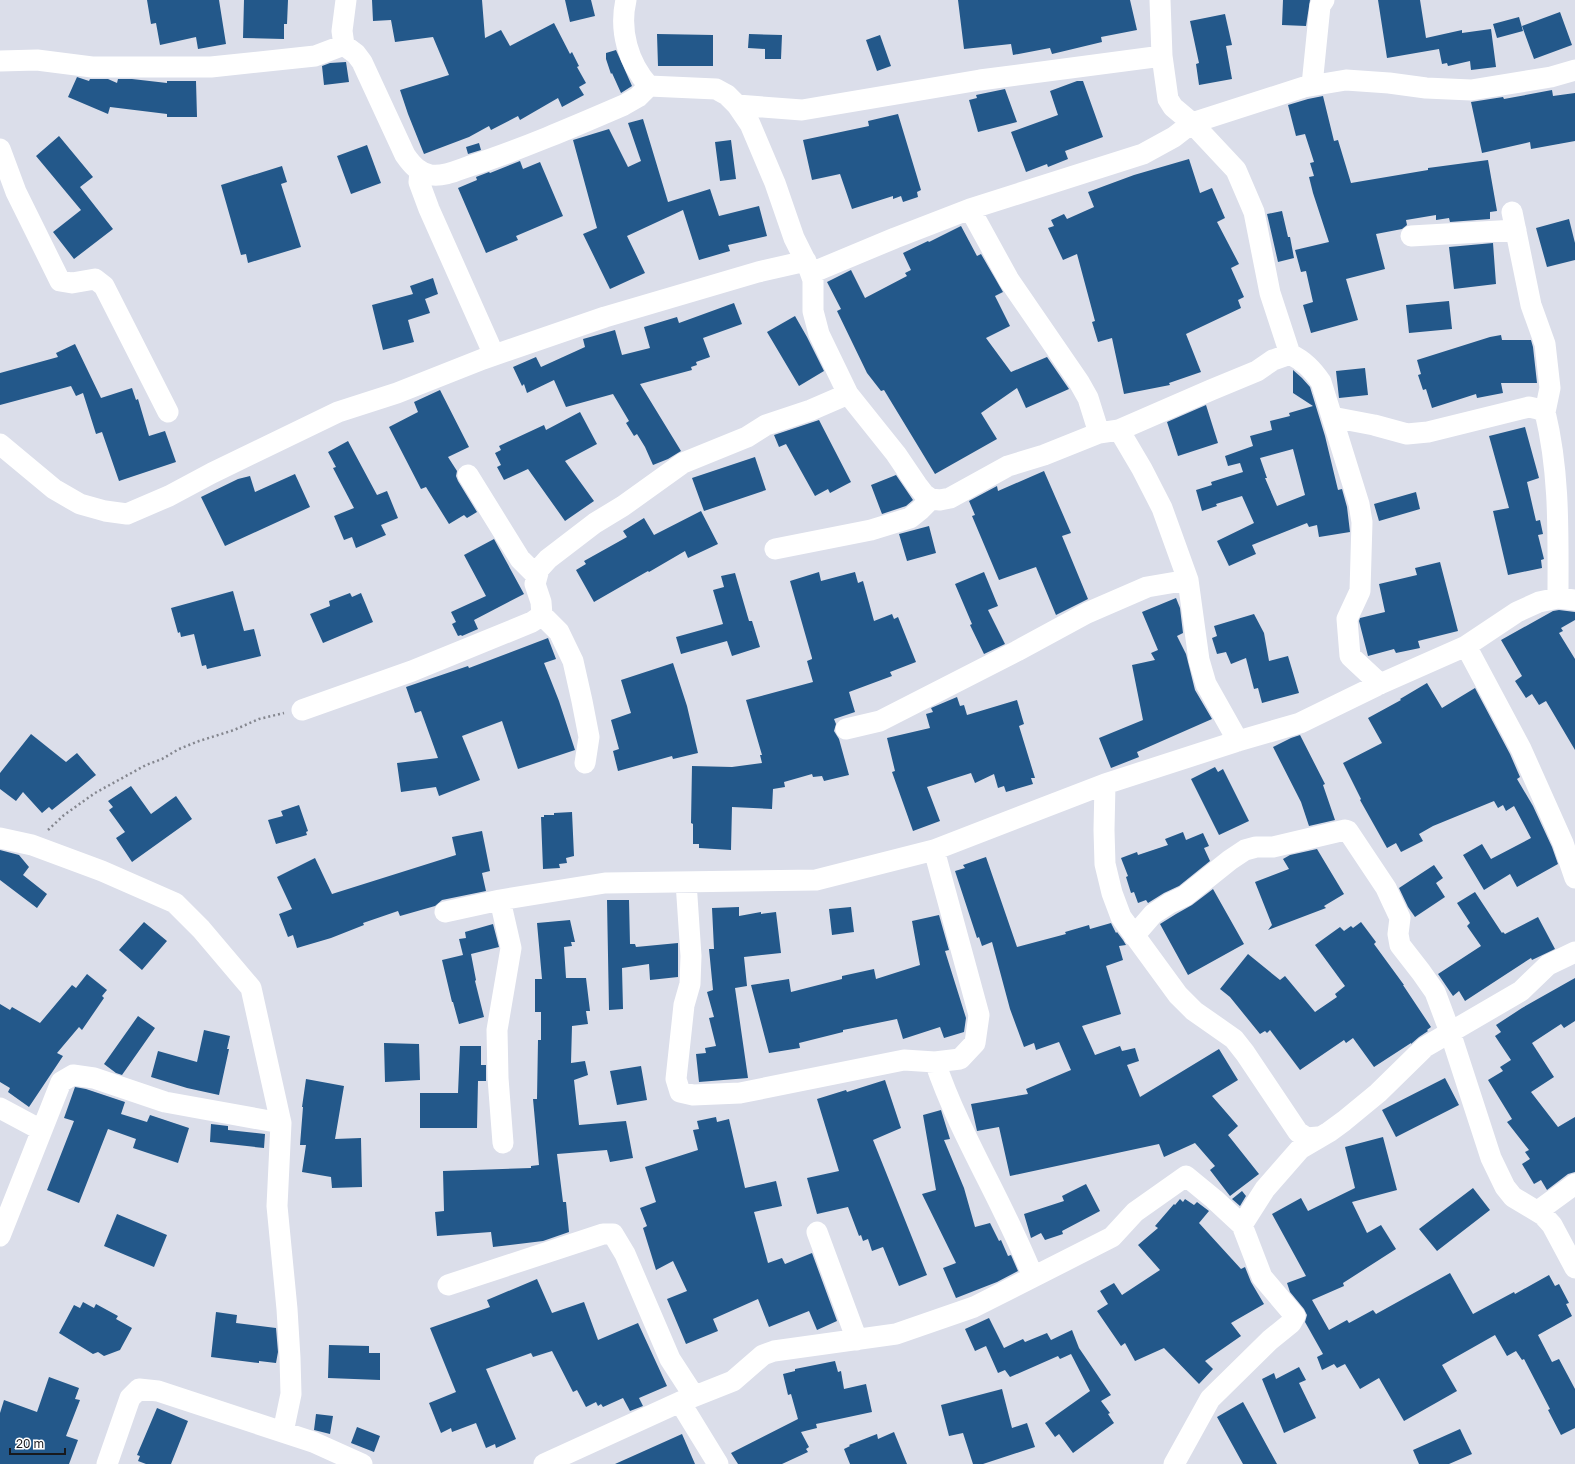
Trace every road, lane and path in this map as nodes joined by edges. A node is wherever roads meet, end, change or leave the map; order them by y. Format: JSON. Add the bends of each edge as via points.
{"nodes":[{"id":1,"x":346,"y":0,"type":"edge"},
{"id":2,"x":626,"y":0,"type":"edge"},
{"id":3,"x":1160,"y":0,"type":"edge"},
{"id":4,"x":1324,"y":0,"type":"edge"},
{"id":5,"x":344,"y":45,"type":"junction"},
{"id":6,"x":1162,"y":56,"type":"junction"},
{"id":7,"x":0,"y":61,"type":"edge"},
{"id":8,"x":1575,"y":70,"type":"edge"},
{"id":9,"x":1312,"y":85,"type":"junction"},
{"id":10,"x":649,"y":86,"type":"junction"},
{"id":11,"x":737,"y":105,"type":"junction"},
{"id":12,"x":1192,"y":123,"type":"junction"},
{"id":13,"x":0,"y":150,"type":"edge"},
{"id":14,"x":420,"y":172,"type":"junction"},
{"id":15,"x":970,"y":209,"type":"junction"},
{"id":16,"x":1411,"y":236,"type":"dead end"},
{"id":17,"x":808,"y":267,"type":"junction"},
{"id":18,"x":1290,"y":354,"type":"junction"},
{"id":19,"x":494,"y":355,"type":"junction"},
{"id":20,"x":848,"y":394,"type":"junction"},
{"id":21,"x":168,"y":412,"type":"dead end"},
{"id":22,"x":1545,"y":412,"type":"junction"},
{"id":23,"x":1332,"y":417,"type":"junction"},
{"id":24,"x":1109,"y":432,"type":"junction"},
{"id":25,"x":0,"y":444,"type":"edge"},
{"id":26,"x":468,"y":475,"type":"dead end"},
{"id":27,"x":931,"y":499,"type":"junction"},
{"id":28,"x":775,"y":549,"type":"dead end"},
{"id":29,"x":537,"y":576,"type":"junction"},
{"id":30,"x":1188,"y":580,"type":"junction"},
{"id":31,"x":1566,"y":599,"type":"edge"},
{"id":32,"x":542,"y":615,"type":"junction"},
{"id":33,"x":1466,"y":646,"type":"junction"},
{"id":34,"x":1380,"y":684,"type":"junction"},
{"id":35,"x":302,"y":710,"type":"joint"},
{"id":36,"x":846,"y":729,"type":"dead end"},
{"id":37,"x":1238,"y":741,"type":"junction"},
{"id":38,"x":585,"y":763,"type":"dead end"},
{"id":39,"x":1106,"y":784,"type":"junction"},
{"id":40,"x":0,"y":838,"type":"edge"},
{"id":41,"x":32,"y":845,"type":"junction"},
{"id":42,"x":934,"y":850,"type":"junction"},
{"id":43,"x":1575,"y":878,"type":"edge"},
{"id":44,"x":686,"y":882,"type":"junction"},
{"id":45,"x":500,"y":900,"type":"junction"},
{"id":46,"x":444,"y":912,"type":"dead end"},
{"id":47,"x":1134,"y":936,"type":"junction"},
{"id":48,"x":1575,"y":952,"type":"edge"},
{"id":49,"x":1450,"y":1032,"type":"junction"},
{"id":50,"x":935,"y":1062,"type":"junction"},
{"id":51,"x":0,"y":1108,"type":"edge"},
{"id":52,"x":281,"y":1123,"type":"junction"},
{"id":53,"x":41,"y":1130,"type":"junction"},
{"id":54,"x":1299,"y":1140,"type":"junction"},
{"id":55,"x":503,"y":1143,"type":"dead end"},
{"id":56,"x":1575,"y":1184,"type":"edge"},
{"id":57,"x":1538,"y":1211,"type":"junction"},
{"id":58,"x":1242,"y":1225,"type":"junction"},
{"id":59,"x":817,"y":1232,"type":"dead end"},
{"id":60,"x":0,"y":1236,"type":"edge"},
{"id":61,"x":1575,"y":1268,"type":"edge"},
{"id":62,"x":1033,"y":1277,"type":"junction"},
{"id":63,"x":448,"y":1285,"type":"dead end"},
{"id":64,"x":857,"y":1340,"type":"junction"},
{"id":65,"x":687,"y":1399,"type":"junction"},
{"id":66,"x":283,"y":1432,"type":"junction"},
{"id":67,"x":107,"y":1464,"type":"edge"},
{"id":68,"x":362,"y":1464,"type":"edge"},
{"id":69,"x":544,"y":1464,"type":"edge"},
{"id":70,"x":718,"y":1464,"type":"edge"},
{"id":71,"x":1174,"y":1464,"type":"edge"}],
"edges":[{"from":1,"to":5,"type":"street","via":[[342,31]]},
{"from":2,"to":10,"type":"street","via":[[623,13],[626,43],[635,67]]},
{"from":3,"to":6,"type":"street"},
{"from":4,"to":9,"type":"street","via":[[1320,6]]},
{"from":5,"to":7,"type":"street","via":[[315,56],[211,67],[92,67],[37,60]]},
{"from":5,"to":14,"type":"street","via":[[362,62],[405,155]]},
{"from":6,"to":11,"type":"street","via":[[980,80],[802,110]]},
{"from":6,"to":12,"type":"street","via":[[1168,99],[1173,107]]},
{"from":8,"to":9,"type":"street","via":[[1551,77],[1471,90],[1346,80]]},
{"from":9,"to":12,"type":"street"},
{"from":10,"to":11,"type":"street","via":[[716,88]]},
{"from":10,"to":14,"type":"street","via":[[624,105],[506,155],[443,174]]},
{"from":11,"to":17,"type":"street","via":[[750,124],[794,238]]},
{"from":12,"to":15,"type":"street","via":[[1174,137],[1143,154]]},
{"from":12,"to":18,"type":"street","via":[[1236,170],[1254,212],[1270,293]]},
{"from":13,"to":21,"type":"street","via":[[16,192],[60,281],[72,283],[95,279],[104,286]]},
{"from":14,"to":19,"type":"street","via":[[419,182],[429,209]]},
{"from":15,"to":17,"type":"street","via":[[895,238]]},
{"from":15,"to":24,"type":"street","via":[[1009,280],[1079,382]]},
{"from":16,"to":22,"type":"street","via":[[1514,221],[1532,305],[1545,344],[1550,388]]},
{"from":17,"to":19,"type":"street","via":[[758,272],[651,303]]},
{"from":17,"to":20,"type":"street","via":[[813,280],[813,311],[819,334]]},
{"from":18,"to":23,"type":"street","via":[[1307,364],[1322,382]]},
{"from":18,"to":24,"type":"street","via":[[1273,360],[1257,371]]},
{"from":19,"to":25,"type":"street","via":[[397,393],[338,412],[169,496],[127,514],[80,504],[54,488]]},
{"from":20,"to":27,"type":"street","via":[[924,494]]},
{"from":20,"to":29,"type":"street","via":[[766,425],[747,437],[683,463],[577,536],[548,559],[539,569]]},
{"from":22,"to":23,"type":"street","via":[[1529,408],[1428,432],[1407,434]]},
{"from":22,"to":31,"type":"street","via":[[1557,491]]},
{"from":23,"to":34,"type":"street","via":[[1359,504],[1362,522],[1360,591],[1347,618],[1350,656]]},
{"from":24,"to":27,"type":"street","via":[[1008,466],[950,498]]},
{"from":24,"to":30,"type":"street","via":[[1142,469],[1162,508]]},
{"from":26,"to":29,"type":"street","via":[[520,558]]},
{"from":27,"to":28,"type":"street","via":[[910,518],[872,530]]},
{"from":29,"to":32,"type":"street","via":[[535,584]]},
{"from":30,"to":36,"type":"street","via":[[1147,588],[1087,613],[880,721]]},
{"from":30,"to":37,"type":"street","via":[[1199,660],[1206,684]]},
{"from":31,"to":33,"type":"street","via":[[1539,602],[1517,612]]},
{"from":32,"to":35,"type":"street","via":[[532,622],[412,671]]},
{"from":32,"to":38,"type":"street","via":[[559,632],[573,661],[589,737]]},
{"from":33,"to":34,"type":"street"},
{"from":33,"to":43,"type":"street","via":[[1521,749],[1563,843]]},
{"from":34,"to":37,"type":"street","via":[[1300,723]]},
{"from":35,"to":41,"type":"path","via":[[259,719],[198,741],[146,765],[82,802]]},
{"from":37,"to":39,"type":"street"},
{"from":39,"to":42,"type":"street"},
{"from":39,"to":47,"type":"street","via":[[1105,864],[1121,917]]},
{"from":40,"to":41,"type":"street"},
{"from":41,"to":52,"type":"street","via":[[102,871],[175,903],[201,929],[251,988]]},
{"from":42,"to":44,"type":"street","via":[[816,880]]},
{"from":42,"to":50,"type":"street","via":[[979,1015],[975,1044],[960,1059]]},
{"from":44,"to":45,"type":"street","via":[[605,884]]},
{"from":44,"to":50,"type":"street","via":[[691,956],[690,984],[684,1005],[676,1079],[680,1092],[692,1095],[740,1092],[904,1060]]},
{"from":45,"to":46,"type":"street"},
{"from":45,"to":55,"type":"street","via":[[511,948],[497,1030]]},
{"from":47,"to":49,"type":"street","via":[[1153,914],[1185,896],[1245,850],[1273,847],[1345,830],[1386,888],[1400,918],[1400,945],[1434,992]]},
{"from":47,"to":54,"type":"street","via":[[1178,995],[1194,1012],[1234,1039]]},
{"from":48,"to":49,"type":"street","via":[[1548,965],[1521,991]]},
{"from":49,"to":54,"type":"street","via":[[1425,1047],[1378,1093],[1330,1132]]},
{"from":49,"to":57,"type":"street","via":[[1491,1158],[1505,1187],[1513,1197]]},
{"from":50,"to":62,"type":"street","via":[[946,1093],[1022,1248]]},
{"from":51,"to":53,"type":"street"},
{"from":52,"to":53,"type":"street","via":[[165,1102],[94,1078],[73,1075],[61,1082]]},
{"from":52,"to":66,"type":"street","via":[[277,1206],[287,1309],[291,1387]]},
{"from":53,"to":60,"type":"street"},
{"from":54,"to":58,"type":"street"},
{"from":56,"to":57,"type":"street"},
{"from":57,"to":61,"type":"street","via":[[1552,1225]]},
{"from":58,"to":62,"type":"street","via":[[1186,1176],[1135,1212],[1112,1237]]},
{"from":58,"to":71,"type":"street","via":[[1262,1277],[1295,1316],[1291,1323],[1210,1399]]},
{"from":59,"to":64,"type":"street"},
{"from":62,"to":64,"type":"street","via":[[974,1308],[896,1334]]},
{"from":63,"to":65,"type":"street","via":[[603,1234],[613,1234],[625,1254]]},
{"from":64,"to":65,"type":"street","via":[[774,1351],[763,1355],[732,1381]]},
{"from":65,"to":69,"type":"street"},
{"from":65,"to":70,"type":"street"},
{"from":66,"to":67,"type":"street","via":[[158,1391],[139,1390],[130,1398]]},
{"from":66,"to":68,"type":"street"}]}
